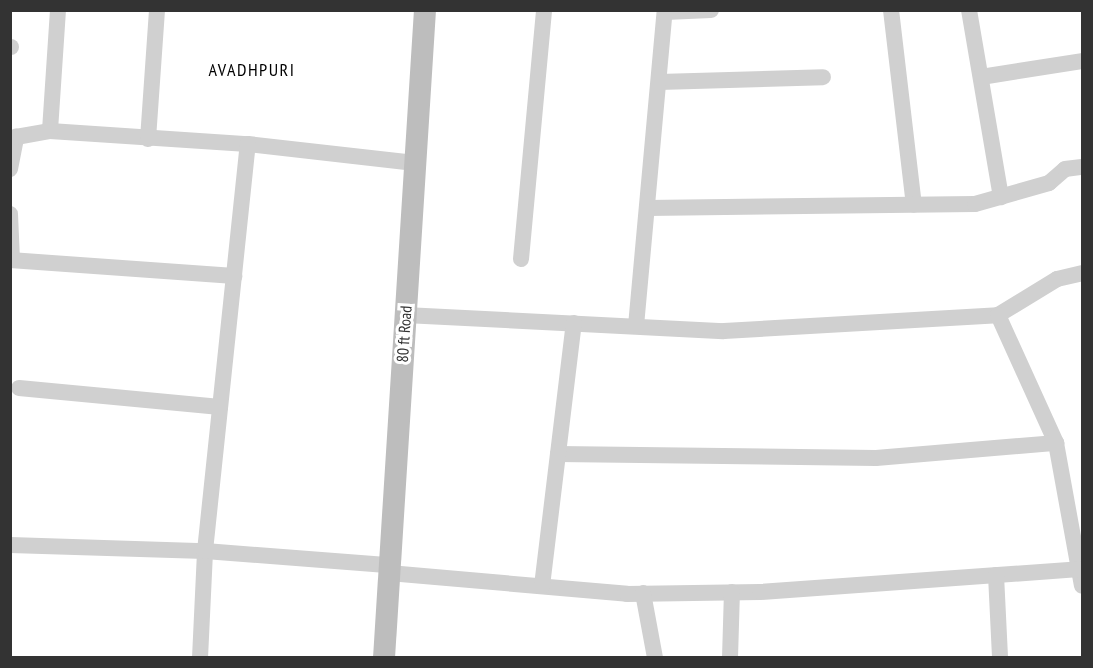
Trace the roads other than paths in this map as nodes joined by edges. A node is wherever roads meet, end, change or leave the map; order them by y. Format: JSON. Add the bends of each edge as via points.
{"nodes":[{"id":1,"x":58,"y":10,"type":"edge"},
{"id":2,"x":157,"y":10,"type":"edge"},
{"id":3,"x":425,"y":10,"type":"edge"},
{"id":4,"x":544,"y":10,"type":"edge"},
{"id":5,"x":711,"y":10,"type":"edge"},
{"id":6,"x":891,"y":10,"type":"edge"},
{"id":7,"x":969,"y":10,"type":"edge"},
{"id":8,"x":665,"y":11,"type":"edge"},
{"id":9,"x":1083,"y":61,"type":"edge"},
{"id":10,"x":823,"y":77,"type":"dead end"},
{"id":11,"x":981,"y":77,"type":"junction"},
{"id":12,"x":659,"y":82,"type":"junction"},
{"id":13,"x":50,"y":131,"type":"junction"},
{"id":14,"x":147,"y":139,"type":"junction"},
{"id":15,"x":248,"y":144,"type":"junction"},
{"id":16,"x":415,"y":163,"type":"junction"},
{"id":17,"x":1083,"y":167,"type":"edge"},
{"id":18,"x":10,"y":170,"type":"edge"},
{"id":19,"x":1002,"y":197,"type":"junction"},
{"id":20,"x":914,"y":205,"type":"junction"},
{"id":21,"x":647,"y":208,"type":"junction"},
{"id":22,"x":10,"y":213,"type":"edge"},
{"id":23,"x":521,"y":259,"type":"dead end"},
{"id":24,"x":11,"y":260,"type":"edge"},
{"id":25,"x":1083,"y":273,"type":"edge"},
{"id":26,"x":234,"y":276,"type":"junction"},
{"id":27,"x":405,"y":315,"type":"junction"},
{"id":28,"x":998,"y":315,"type":"junction"},
{"id":29,"x":574,"y":323,"type":"junction"},
{"id":30,"x":636,"y":326,"type":"junction"},
{"id":31,"x":19,"y":388,"type":"dead end"},
{"id":32,"x":220,"y":407,"type":"junction"},
{"id":33,"x":1056,"y":442,"type":"junction"},
{"id":34,"x":558,"y":454,"type":"junction"},
{"id":35,"x":10,"y":545,"type":"edge"},
{"id":36,"x":205,"y":551,"type":"junction"},
{"id":37,"x":389,"y":569,"type":"junction"},
{"id":38,"x":996,"y":575,"type":"junction"},
{"id":39,"x":1081,"y":577,"type":"edge"},
{"id":40,"x":542,"y":586,"type":"junction"},
{"id":41,"x":732,"y":592,"type":"junction"},
{"id":42,"x":643,"y":593,"type":"junction"},
{"id":43,"x":200,"y":657,"type":"edge"},
{"id":44,"x":384,"y":657,"type":"edge"},
{"id":45,"x":655,"y":657,"type":"edge"},
{"id":46,"x":730,"y":657,"type":"edge"},
{"id":47,"x":1000,"y":657,"type":"edge"}],
"edges":[{"from":1,"to":13,"type":"street"},
{"from":2,"to":14,"type":"street"},
{"from":3,"to":16,"type":"street","name":"80 ft Road"},
{"from":4,"to":23,"type":"street"},
{"from":5,"to":8,"type":"street"},
{"from":6,"to":20,"type":"street"},
{"from":7,"to":11,"type":"street"},
{"from":8,"to":12,"type":"street"},
{"from":9,"to":11,"type":"street"},
{"from":10,"to":12,"type":"street"},
{"from":11,"to":19,"type":"street"},
{"from":12,"to":21,"type":"street"},
{"from":13,"to":14,"type":"street"},
{"from":13,"to":18,"type":"street","via":[[16,137]]},
{"from":14,"to":15,"type":"street"},
{"from":15,"to":16,"type":"street"},
{"from":15,"to":26,"type":"street"},
{"from":16,"to":27,"type":"street","name":"80 ft Road"},
{"from":17,"to":19,"type":"street","via":[[1065,169],[1049,183]]},
{"from":19,"to":20,"type":"street","via":[[975,204]]},
{"from":20,"to":21,"type":"street"},
{"from":21,"to":30,"type":"street"},
{"from":22,"to":24,"type":"street"},
{"from":24,"to":26,"type":"street"},
{"from":25,"to":28,"type":"street","via":[[1057,279]]},
{"from":26,"to":32,"type":"street"},
{"from":27,"to":29,"type":"street"},
{"from":27,"to":37,"type":"street","name":"80 ft Road"},
{"from":28,"to":30,"type":"street","via":[[724,331]]},
{"from":28,"to":33,"type":"street"},
{"from":29,"to":30,"type":"street"},
{"from":29,"to":34,"type":"street"},
{"from":31,"to":32,"type":"street"},
{"from":32,"to":36,"type":"street"},
{"from":33,"to":34,"type":"street","via":[[876,458]]},
{"from":33,"to":39,"type":"street"},
{"from":34,"to":40,"type":"street"},
{"from":35,"to":36,"type":"street"},
{"from":36,"to":37,"type":"street"},
{"from":36,"to":43,"type":"street"},
{"from":37,"to":40,"type":"street"},
{"from":37,"to":44,"type":"street","name":"80 ft Road"},
{"from":38,"to":39,"type":"street"},
{"from":38,"to":41,"type":"street"},
{"from":38,"to":47,"type":"street"},
{"from":40,"to":42,"type":"street"},
{"from":41,"to":42,"type":"street"},
{"from":41,"to":46,"type":"street"},
{"from":42,"to":45,"type":"street"}]}
